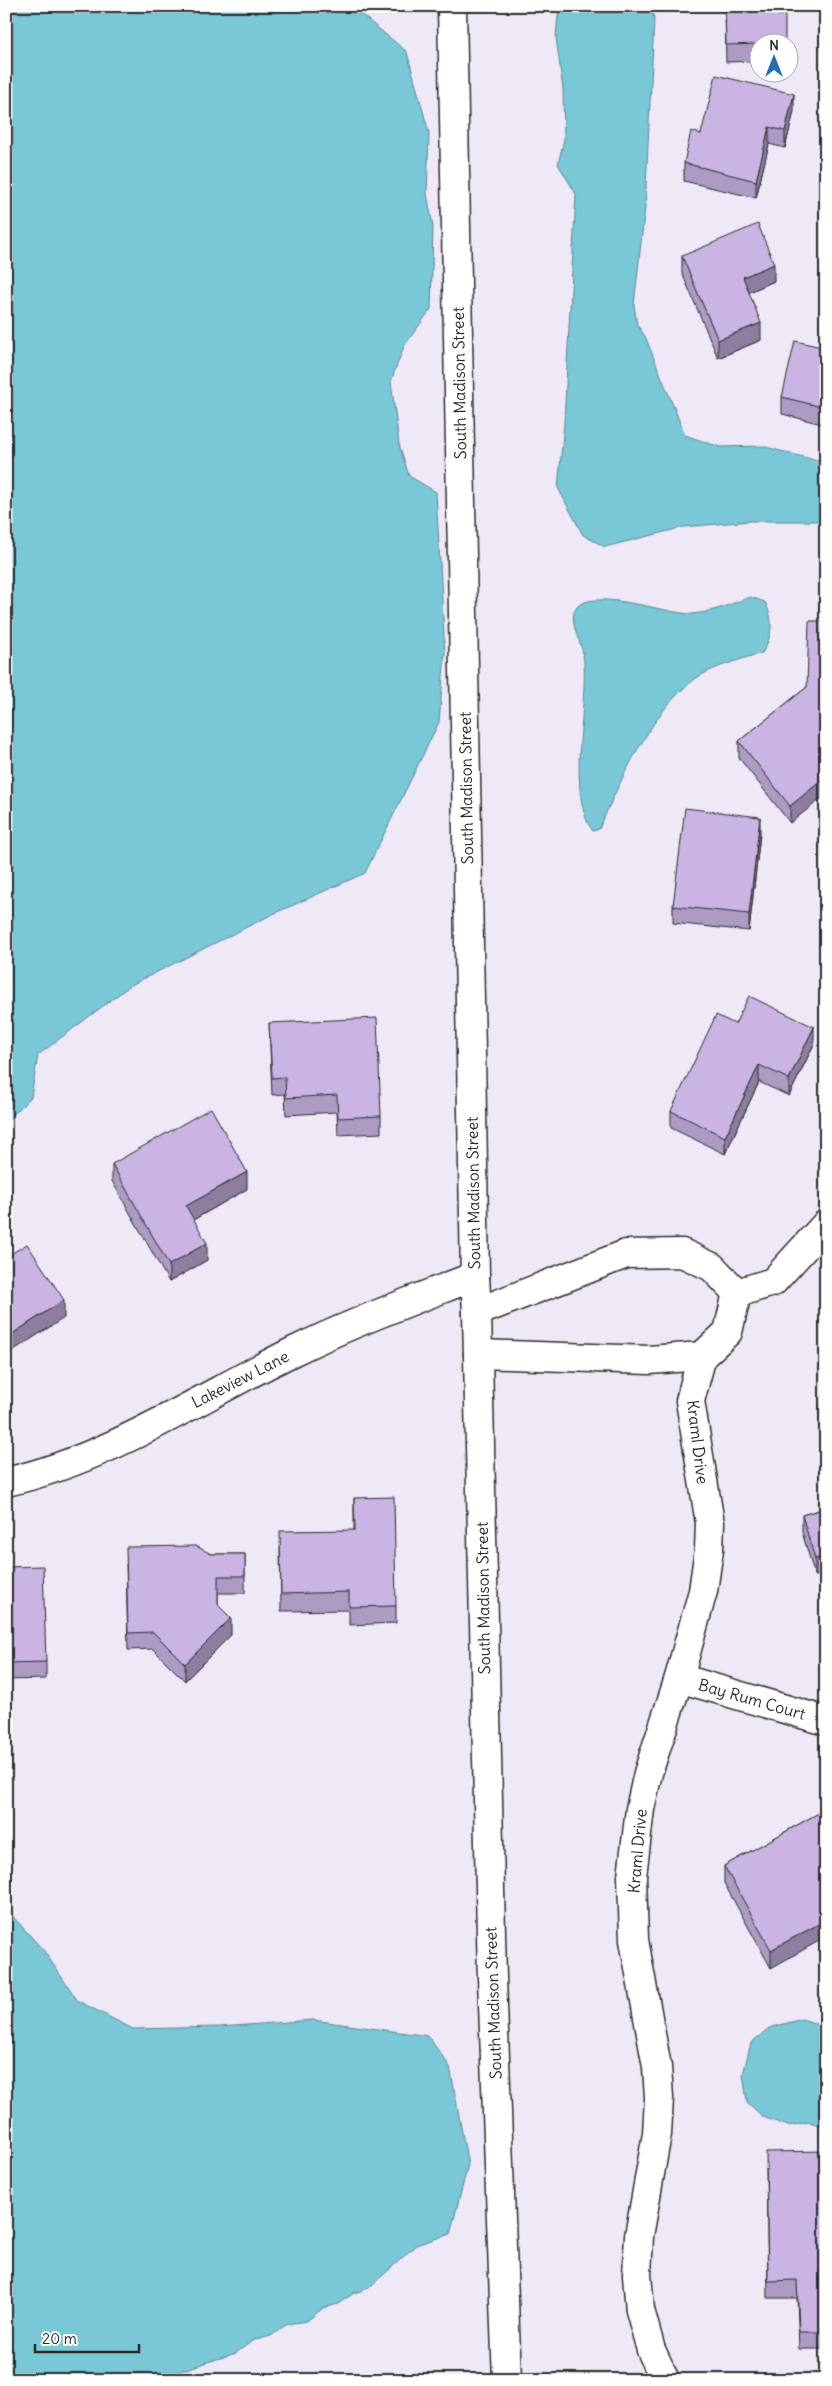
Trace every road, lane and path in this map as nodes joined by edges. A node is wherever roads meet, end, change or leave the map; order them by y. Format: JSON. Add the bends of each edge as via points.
{"nodes":[{"id":1,"x":452,"y":6,"type":"edge"},
{"id":2,"x":826,"y":1224,"type":"edge"},
{"id":3,"x":475,"y":1276,"type":"junction"},
{"id":4,"x":736,"y":1293,"type":"junction"},
{"id":5,"x":477,"y":1312,"type":"junction"},
{"id":6,"x":478,"y":1354,"type":"junction"},
{"id":7,"x":702,"y":1356,"type":"junction"},
{"id":8,"x":6,"y":1482,"type":"edge"},
{"id":9,"x":679,"y":1678,"type":"junction"},
{"id":10,"x":826,"y":1720,"type":"edge"},
{"id":11,"x":507,"y":2380,"type":"edge"},
{"id":12,"x":665,"y":2380,"type":"edge"}],
"edges":[{"from":1,"to":3,"type":"street","name":"South Madison Street"},
{"from":2,"to":4,"type":"street","via":[[773,1282]]},
{"from":3,"to":5,"type":"street","name":"South Madison Street"},
{"from":3,"to":8,"type":"street","name":"Lakeview Lane","via":[[294,1351],[70,1464]]},
{"from":4,"to":5,"type":"street","via":[[712,1267],[682,1253],[626,1254]]},
{"from":4,"to":7,"type":"street","via":[[728,1332]]},
{"from":5,"to":6,"type":"street","name":"South Madison Street"},
{"from":6,"to":7,"type":"street","via":[[649,1360]]},
{"from":6,"to":11,"type":"street","name":"South Madison Street","via":[[492,1978]]},
{"from":7,"to":9,"type":"street","name":"Kraml Drive","via":[[690,1401],[710,1523],[709,1550],[703,1591]]},
{"from":9,"to":10,"type":"street","name":"Bay Rum Court"},
{"from":9,"to":12,"type":"street","name":"Kraml Drive","via":[[644,1791],[632,1876],[634,1940],[657,2067],[659,2098],[657,2134],[639,2236],[637,2275],[640,2310],[651,2350]]}]}
